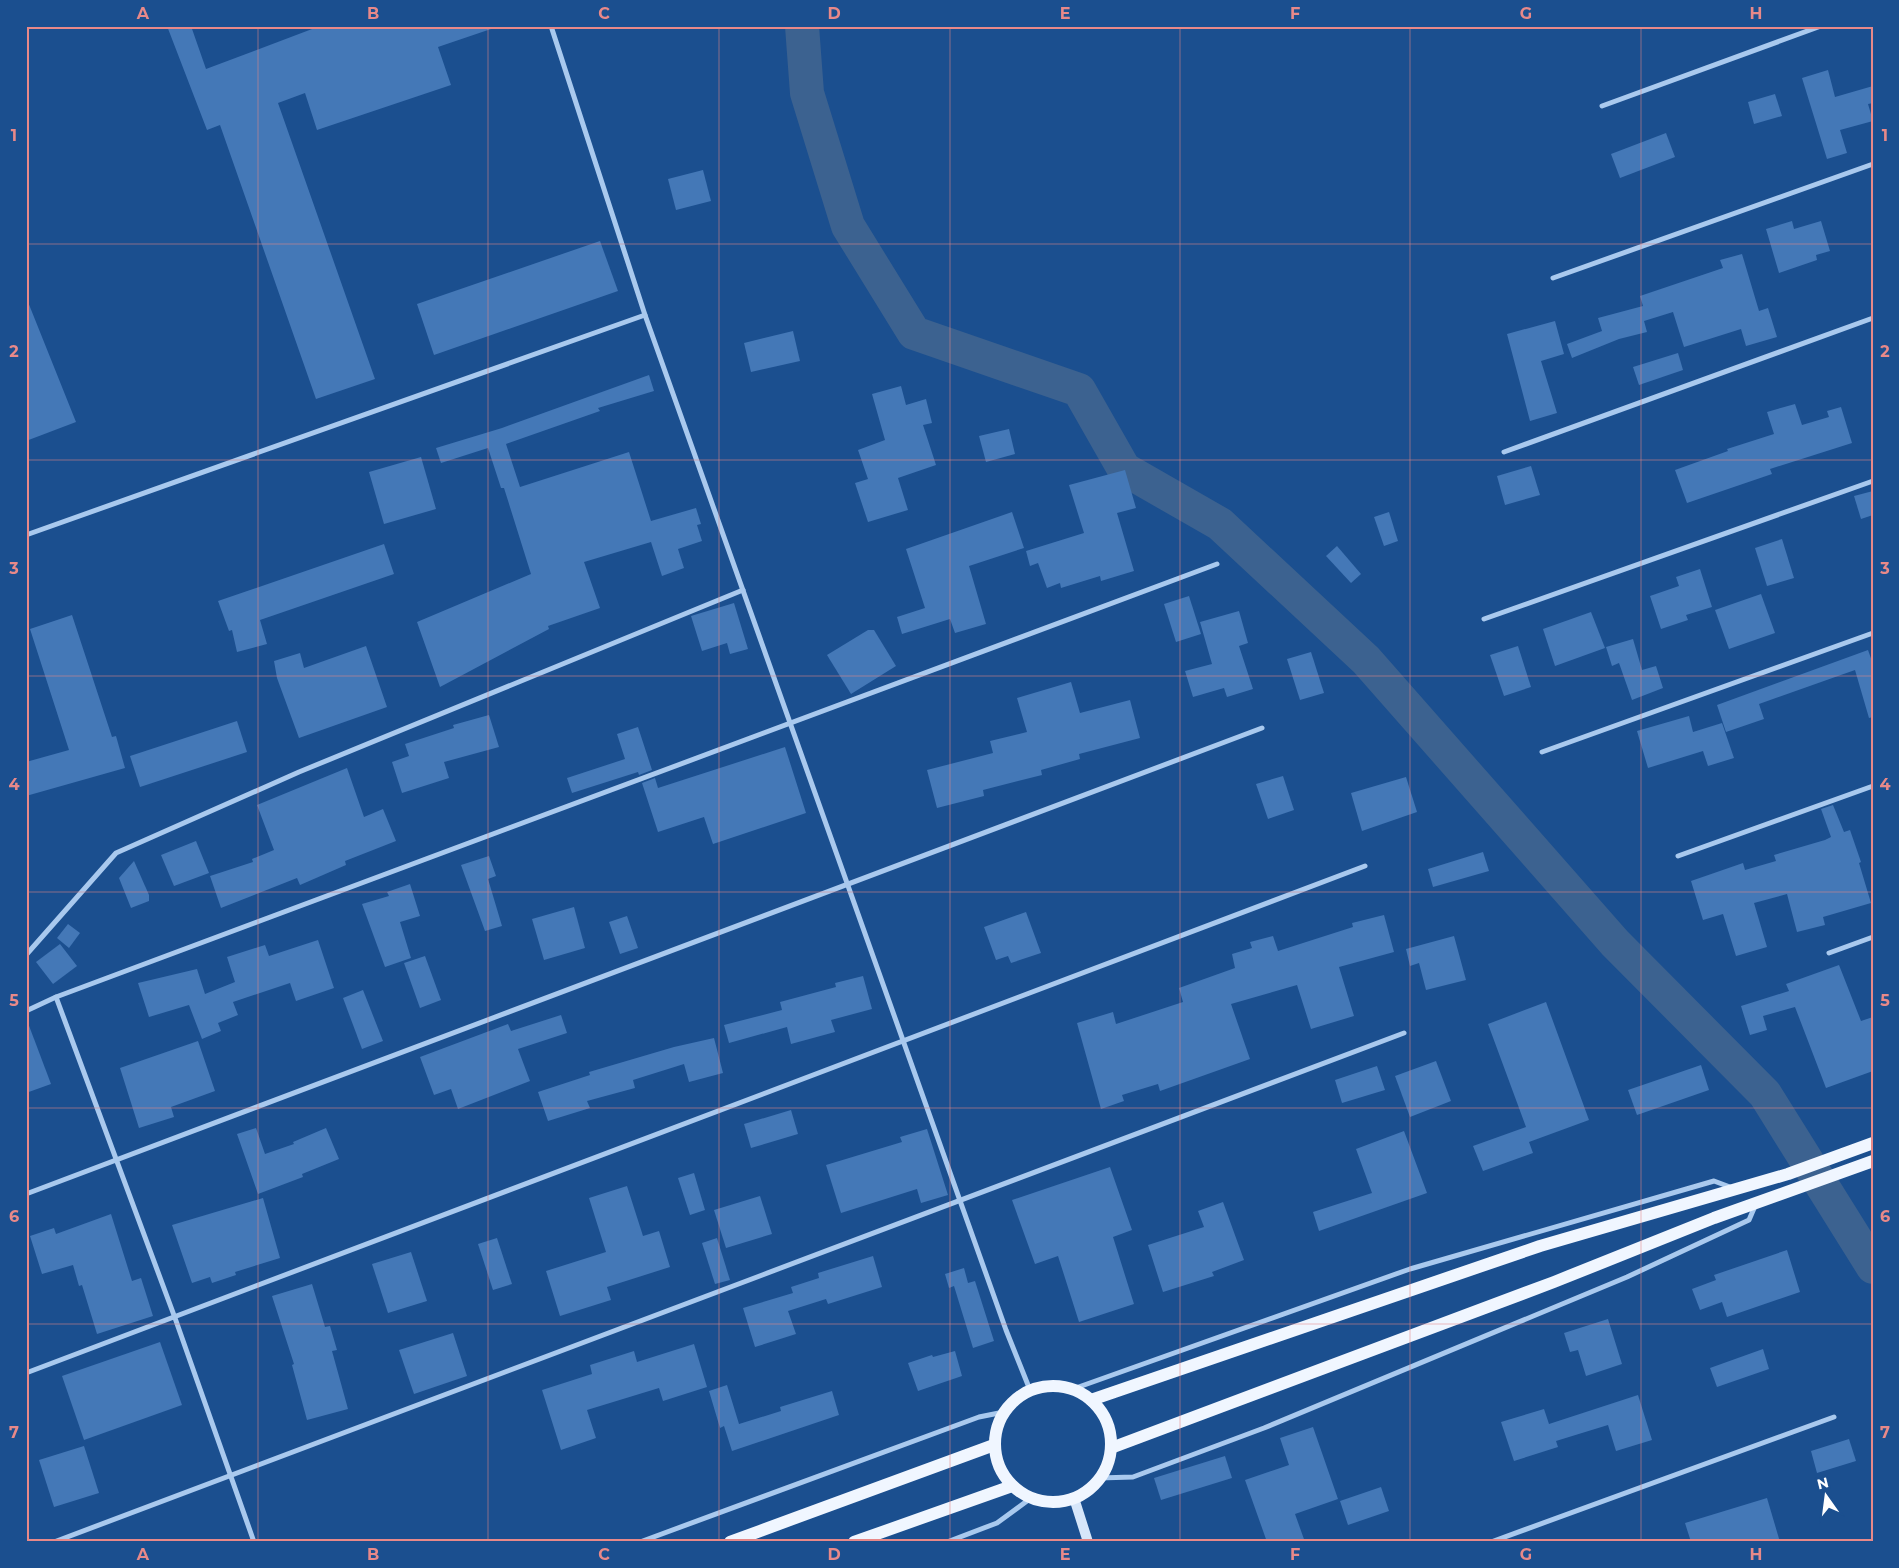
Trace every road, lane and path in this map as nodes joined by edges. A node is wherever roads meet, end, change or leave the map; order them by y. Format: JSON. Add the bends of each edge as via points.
{"nodes":[{"id":1,"x":551,"y":26,"type":"edge"},
{"id":2,"x":1821,"y":26,"type":"edge"},
{"id":3,"x":1602,"y":106,"type":"dead end"},
{"id":4,"x":1873,"y":164,"type":"edge"},
{"id":5,"x":1553,"y":278,"type":"dead end"},
{"id":6,"x":646,"y":315,"type":"junction"},
{"id":7,"x":1873,"y":318,"type":"edge"},
{"id":8,"x":1504,"y":452,"type":"dead end"},
{"id":9,"x":1873,"y":481,"type":"edge"},
{"id":10,"x":26,"y":535,"type":"edge"},
{"id":11,"x":1217,"y":564,"type":"dead end"},
{"id":12,"x":743,"y":590,"type":"junction"},
{"id":13,"x":1484,"y":620,"type":"dead end"},
{"id":14,"x":1873,"y":633,"type":"edge"},
{"id":15,"x":791,"y":724,"type":"junction"},
{"id":16,"x":1262,"y":728,"type":"dead end"},
{"id":17,"x":1542,"y":752,"type":"dead end"},
{"id":18,"x":1873,"y":786,"type":"edge"},
{"id":19,"x":1678,"y":856,"type":"dead end"},
{"id":20,"x":1365,"y":866,"type":"dead end"},
{"id":21,"x":848,"y":885,"type":"junction"},
{"id":22,"x":1873,"y":938,"type":"edge"},
{"id":23,"x":1828,"y":953,"type":"dead end"},
{"id":24,"x":26,"y":955,"type":"edge"},
{"id":25,"x":56,"y":997,"type":"junction"},
{"id":26,"x":26,"y":1010,"type":"edge"},
{"id":27,"x":1404,"y":1033,"type":"dead end"},
{"id":28,"x":904,"y":1042,"type":"junction"},
{"id":29,"x":1873,"y":1143,"type":"edge"},
{"id":30,"x":116,"y":1160,"type":"junction"},
{"id":31,"x":1873,"y":1161,"type":"edge"},
{"id":32,"x":1736,"y":1189,"type":"junction"},
{"id":33,"x":26,"y":1194,"type":"edge"},
{"id":34,"x":960,"y":1200,"type":"junction"},
{"id":35,"x":1757,"y":1203,"type":"junction"},
{"id":36,"x":175,"y":1318,"type":"junction"},
{"id":37,"x":26,"y":1373,"type":"edge"},
{"id":38,"x":1073,"y":1389,"type":"junction"},
{"id":39,"x":1030,"y":1390,"type":"junction"},
{"id":40,"x":1091,"y":1400,"type":"junction"},
{"id":41,"x":1004,"y":1412,"type":"junction"},
{"id":42,"x":1834,"y":1418,"type":"dead end"},
{"id":43,"x":994,"y":1445,"type":"junction"},
{"id":44,"x":1111,"y":1448,"type":"junction"},
{"id":45,"x":232,"y":1475,"type":"junction"},
{"id":46,"x":1099,"y":1478,"type":"junction"},
{"id":47,"x":1012,"y":1486,"type":"junction"},
{"id":48,"x":1031,"y":1498,"type":"junction"},
{"id":49,"x":1074,"y":1498,"type":"junction"},
{"id":50,"x":54,"y":1542,"type":"edge"},
{"id":51,"x":254,"y":1542,"type":"edge"},
{"id":52,"x":640,"y":1542,"type":"edge"},
{"id":53,"x":730,"y":1542,"type":"edge"},
{"id":54,"x":854,"y":1542,"type":"edge"},
{"id":55,"x":947,"y":1542,"type":"edge"},
{"id":56,"x":1088,"y":1542,"type":"edge"},
{"id":57,"x":1491,"y":1542,"type":"edge"}],
"edges":[{"from":1,"to":6,"type":"street"},
{"from":2,"to":3,"type":"street"},
{"from":4,"to":5,"type":"street"},
{"from":6,"to":10,"type":"street"},
{"from":6,"to":12,"type":"street"},
{"from":7,"to":8,"type":"street"},
{"from":9,"to":13,"type":"street"},
{"from":11,"to":15,"type":"street"},
{"from":12,"to":15,"type":"street"},
{"from":12,"to":24,"type":"street","via":[[300,772],[116,853]]},
{"from":14,"to":17,"type":"street"},
{"from":15,"to":21,"type":"street"},
{"from":15,"to":25,"type":"street"},
{"from":16,"to":21,"type":"street"},
{"from":18,"to":19,"type":"street"},
{"from":20,"to":28,"type":"street"},
{"from":21,"to":28,"type":"street"},
{"from":21,"to":30,"type":"street"},
{"from":22,"to":23,"type":"street"},
{"from":25,"to":26,"type":"street"},
{"from":25,"to":30,"type":"street"},
{"from":27,"to":34,"type":"street"},
{"from":28,"to":34,"type":"street"},
{"from":28,"to":36,"type":"street"},
{"from":29,"to":32,"type":"main road"},
{"from":30,"to":33,"type":"street"},
{"from":30,"to":36,"type":"street"},
{"from":31,"to":35,"type":"main road"},
{"from":32,"to":38,"type":"street","via":[[1714,1181],[1410,1269]]},
{"from":32,"to":40,"type":"main road","via":[[1540,1246]]},
{"from":34,"to":39,"type":"street"},
{"from":34,"to":45,"type":"street"},
{"from":35,"to":44,"type":"main road"},
{"from":35,"to":46,"type":"street","via":[[1749,1220],[1627,1277],[1455,1349],[1264,1428],[1133,1477]]},
{"from":36,"to":37,"type":"street"},
{"from":36,"to":45,"type":"street"},
{"from":38,"to":39,"type":"main road","via":[[1051,1386]]},
{"from":38,"to":40,"type":"main road"},
{"from":39,"to":41,"type":"main road","via":[[1015,1399]]},
{"from":40,"to":44,"type":"main road","via":[[1107,1422]]},
{"from":41,"to":43,"type":"main road","via":[[996,1428]]},
{"from":41,"to":52,"type":"street","via":[[979,1417]]},
{"from":42,"to":57,"type":"street"},
{"from":43,"to":47,"type":"main road","via":[[999,1467]]},
{"from":43,"to":53,"type":"main road"},
{"from":44,"to":46,"type":"main road"},
{"from":45,"to":50,"type":"street"},
{"from":45,"to":51,"type":"street"},
{"from":46,"to":49,"type":"main road"},
{"from":47,"to":48,"type":"main road"},
{"from":47,"to":54,"type":"main road"},
{"from":48,"to":49,"type":"main road","via":[[1052,1502]]},
{"from":48,"to":55,"type":"street","via":[[997,1524]]},
{"from":49,"to":56,"type":"main road"}]}
